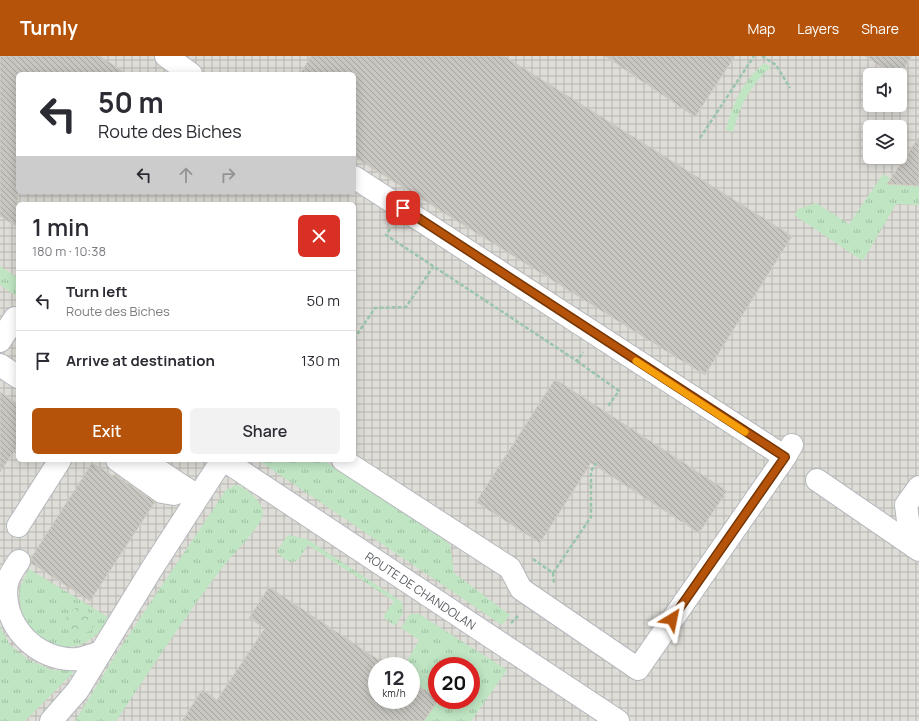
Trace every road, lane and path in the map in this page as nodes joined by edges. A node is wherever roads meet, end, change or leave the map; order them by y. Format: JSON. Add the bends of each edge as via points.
{"nodes":[{"id":1,"x":166,"y":56,"type":"edge"},
{"id":2,"x":754,"y":56,"type":"edge"},
{"id":3,"x":762,"y":56,"type":"edge"},
{"id":4,"x":188,"y":72,"type":"edge"},
{"id":5,"x":790,"y":88,"type":"dead end"},
{"id":6,"x":700,"y":138,"type":"dead end"},
{"id":7,"x":356,"y":178,"type":"edge"},
{"id":8,"x":403,"y":208,"type":"junction"},
{"id":9,"x":433,"y":267,"type":"junction"},
{"id":10,"x":11,"y":316,"type":"edge"},
{"id":11,"x":356,"y":336,"type":"edge"},
{"id":12,"x":0,"y":341,"type":"edge"},
{"id":13,"x":585,"y":348,"type":"dead end"},
{"id":14,"x":577,"y":361,"type":"junction"},
{"id":15,"x":0,"y":365,"type":"edge"},
{"id":16,"x":16,"y":376,"type":"edge"},
{"id":17,"x":608,"y":406,"type":"dead end"},
{"id":18,"x":59,"y":462,"type":"edge"},
{"id":19,"x":120,"y":462,"type":"edge"},
{"id":20,"x":146,"y":462,"type":"edge"},
{"id":21,"x":221,"y":462,"type":"edge"},
{"id":22,"x":226,"y":462,"type":"edge"},
{"id":23,"x":346,"y":462,"type":"edge"},
{"id":24,"x":596,"y":463,"type":"dead end"},
{"id":25,"x":817,"y":480,"type":"dead end"},
{"id":26,"x":919,"y":487,"type":"edge"},
{"id":27,"x":192,"y":493,"type":"junction"},
{"id":28,"x":18,"y":526,"type":"dead end"},
{"id":29,"x":915,"y":547,"type":"edge"},
{"id":30,"x":19,"y":561,"type":"dead end"},
{"id":31,"x":554,"y":573,"type":"dead end"},
{"id":32,"x":101,"y":652,"type":"junction"},
{"id":33,"x":51,"y":721,"type":"edge"},
{"id":34,"x":618,"y":721,"type":"edge"}],
"edges":[{"from":1,"to":4,"type":"street"},
{"from":2,"to":6,"type":"path"},
{"from":3,"to":5,"type":"path","via":[[776,65]]},
{"from":7,"to":8,"type":"street"},
{"from":8,"to":9,"type":"path","via":[[386,235]]},
{"from":8,"to":23,"type":"street","via":[[789,450],[638,669],[521,589],[510,568]]},
{"from":9,"to":11,"type":"path","via":[[406,308],[375,308]]},
{"from":9,"to":14,"type":"path"},
{"from":10,"to":12,"type":"street"},
{"from":13,"to":14,"type":"path"},
{"from":14,"to":17,"type":"path","via":[[619,391]]},
{"from":15,"to":16,"type":"street"},
{"from":18,"to":28,"type":"street"},
{"from":19,"to":27,"type":"street","via":[[162,492]]},
{"from":20,"to":27,"type":"street"},
{"from":21,"to":27,"type":"street"},
{"from":22,"to":34,"type":"street","name":"ROUTE DE CHANDOLAN"},
{"from":24,"to":31,"type":"path","via":[[591,471],[591,517]]},
{"from":25,"to":29,"type":"street"},
{"from":26,"to":29,"type":"street","via":[[906,505]]},
{"from":27,"to":32,"type":"street"},
{"from":30,"to":32,"type":"street","via":[[8,583],[7,604],[18,630],[27,642],[46,654],[61,658],[75,659]]},
{"from":32,"to":33,"type":"street","via":[[78,690]]}]}
